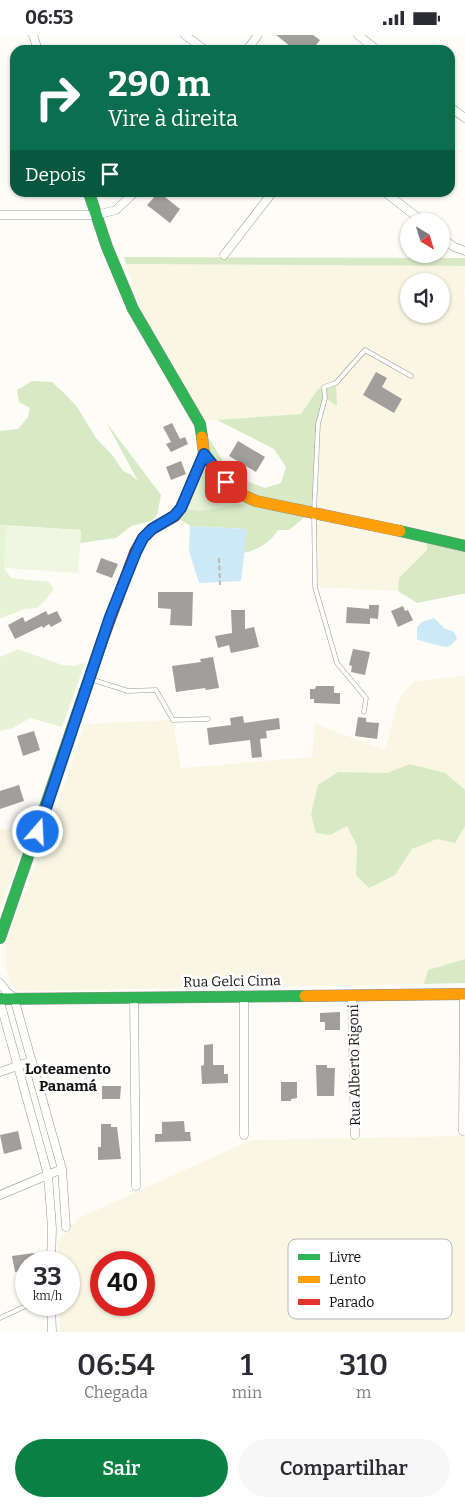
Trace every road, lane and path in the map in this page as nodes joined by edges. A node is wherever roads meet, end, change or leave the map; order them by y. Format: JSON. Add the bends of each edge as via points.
{"nodes":[{"id":1,"x":185,"y":35,"type":"edge"},
{"id":2,"x":358,"y":35,"type":"edge"},
{"id":3,"x":198,"y":45,"type":"edge"},
{"id":4,"x":371,"y":45,"type":"edge"},
{"id":5,"x":455,"y":111,"type":"edge"},
{"id":6,"x":465,"y":119,"type":"edge"},
{"id":7,"x":90,"y":197,"type":"edge"},
{"id":8,"x":130,"y":197,"type":"edge"},
{"id":9,"x":269,"y":197,"type":"edge"},
{"id":10,"x":391,"y":197,"type":"edge"},
{"id":11,"x":412,"y":213,"type":"edge"},
{"id":12,"x":0,"y":215,"type":"edge"},
{"id":13,"x":96,"y":215,"type":"junction"},
{"id":14,"x":450,"y":244,"type":"edge"},
{"id":15,"x":465,"y":251,"type":"edge"},
{"id":16,"x":224,"y":255,"type":"dead end"},
{"id":17,"x":411,"y":376,"type":"dead end"},
{"id":18,"x":204,"y":454,"type":"junction"},
{"id":19,"x":314,"y":512,"type":"junction"},
{"id":20,"x":465,"y":545,"type":"edge"},
{"id":21,"x":219,"y":558,"type":"dead end"},
{"id":22,"x":220,"y":585,"type":"dead end"},
{"id":23,"x":90,"y":679,"type":"junction"},
{"id":24,"x":364,"y":712,"type":"dead end"},
{"id":25,"x":208,"y":719,"type":"dead end"},
{"id":26,"x":0,"y":938,"type":"edge"},
{"id":27,"x":0,"y":983,"type":"edge"},
{"id":28,"x":465,"y":994,"type":"edge"},
{"id":29,"x":352,"y":995,"type":"junction"},
{"id":30,"x":244,"y":996,"type":"junction"},
{"id":31,"x":134,"y":997,"type":"junction"},
{"id":32,"x":14,"y":998,"type":"junction"},
{"id":33,"x":0,"y":999,"type":"edge"},
{"id":34,"x":32,"y":1061,"type":"junction"},
{"id":35,"x":17,"y":1067,"type":"junction"},
{"id":36,"x":0,"y":1072,"type":"edge"},
{"id":37,"x":463,"y":1131,"type":"dead end"},
{"id":38,"x":244,"y":1135,"type":"dead end"},
{"id":39,"x":355,"y":1135,"type":"dead end"},
{"id":40,"x":62,"y":1169,"type":"junction"},
{"id":41,"x":48,"y":1175,"type":"junction"},
{"id":42,"x":136,"y":1186,"type":"dead end"},
{"id":43,"x":0,"y":1195,"type":"edge"},
{"id":44,"x":66,"y":1227,"type":"dead end"},
{"id":45,"x":51,"y":1251,"type":"edge"},
{"id":46,"x":15,"y":1311,"type":"edge"},
{"id":47,"x":51,"y":1316,"type":"edge"},
{"id":48,"x":0,"y":1318,"type":"edge"},
{"id":49,"x":52,"y":1332,"type":"edge"}],
"edges":[{"from":1,"to":3,"type":"street"},
{"from":2,"to":4,"type":"street"},
{"from":5,"to":6,"type":"street"},
{"from":7,"to":13,"type":"street"},
{"from":8,"to":13,"type":"street","via":[[116,210]]},
{"from":9,"to":16,"type":"street"},
{"from":10,"to":11,"type":"street"},
{"from":12,"to":13,"type":"street"},
{"from":13,"to":18,"type":"street","via":[[133,309],[200,425]]},
{"from":14,"to":15,"type":"street"},
{"from":17,"to":19,"type":"lane","via":[[365,350],[336,383],[324,387],[325,398],[318,424]]},
{"from":18,"to":19,"type":"street","via":[[234,491],[256,501]]},
{"from":18,"to":23,"type":"street","via":[[181,508],[143,538],[110,617]]},
{"from":19,"to":20,"type":"street"},
{"from":19,"to":24,"type":"lane","via":[[315,587],[337,663],[366,698]]},
{"from":21,"to":22,"type":"path"},
{"from":23,"to":25,"type":"lane","via":[[128,691],[156,691],[173,720]]},
{"from":23,"to":26,"type":"street"},
{"from":27,"to":32,"type":"street"},
{"from":27,"to":33,"type":"street"},
{"from":28,"to":29,"type":"street","name":"Rua Gelci Cima"},
{"from":28,"to":37,"type":"street"},
{"from":29,"to":30,"type":"street","name":"Rua Gelci Cima"},
{"from":29,"to":39,"type":"street","name":"Rua Alberto Rigoni"},
{"from":30,"to":31,"type":"street","name":"Rua Gelci Cima"},
{"from":30,"to":38,"type":"street"},
{"from":31,"to":32,"type":"street","name":"Rua Gelci Cima"},
{"from":31,"to":42,"type":"street"},
{"from":32,"to":33,"type":"street","name":"Rua Gelci Cima"},
{"from":32,"to":34,"type":"street"},
{"from":33,"to":35,"type":"street"},
{"from":34,"to":35,"type":"street"},
{"from":34,"to":40,"type":"street"},
{"from":35,"to":36,"type":"street"},
{"from":35,"to":41,"type":"street"},
{"from":40,"to":41,"type":"street"},
{"from":40,"to":44,"type":"street"},
{"from":41,"to":43,"type":"street"},
{"from":41,"to":45,"type":"street"},
{"from":46,"to":48,"type":"lane"},
{"from":47,"to":49,"type":"street"}]}
